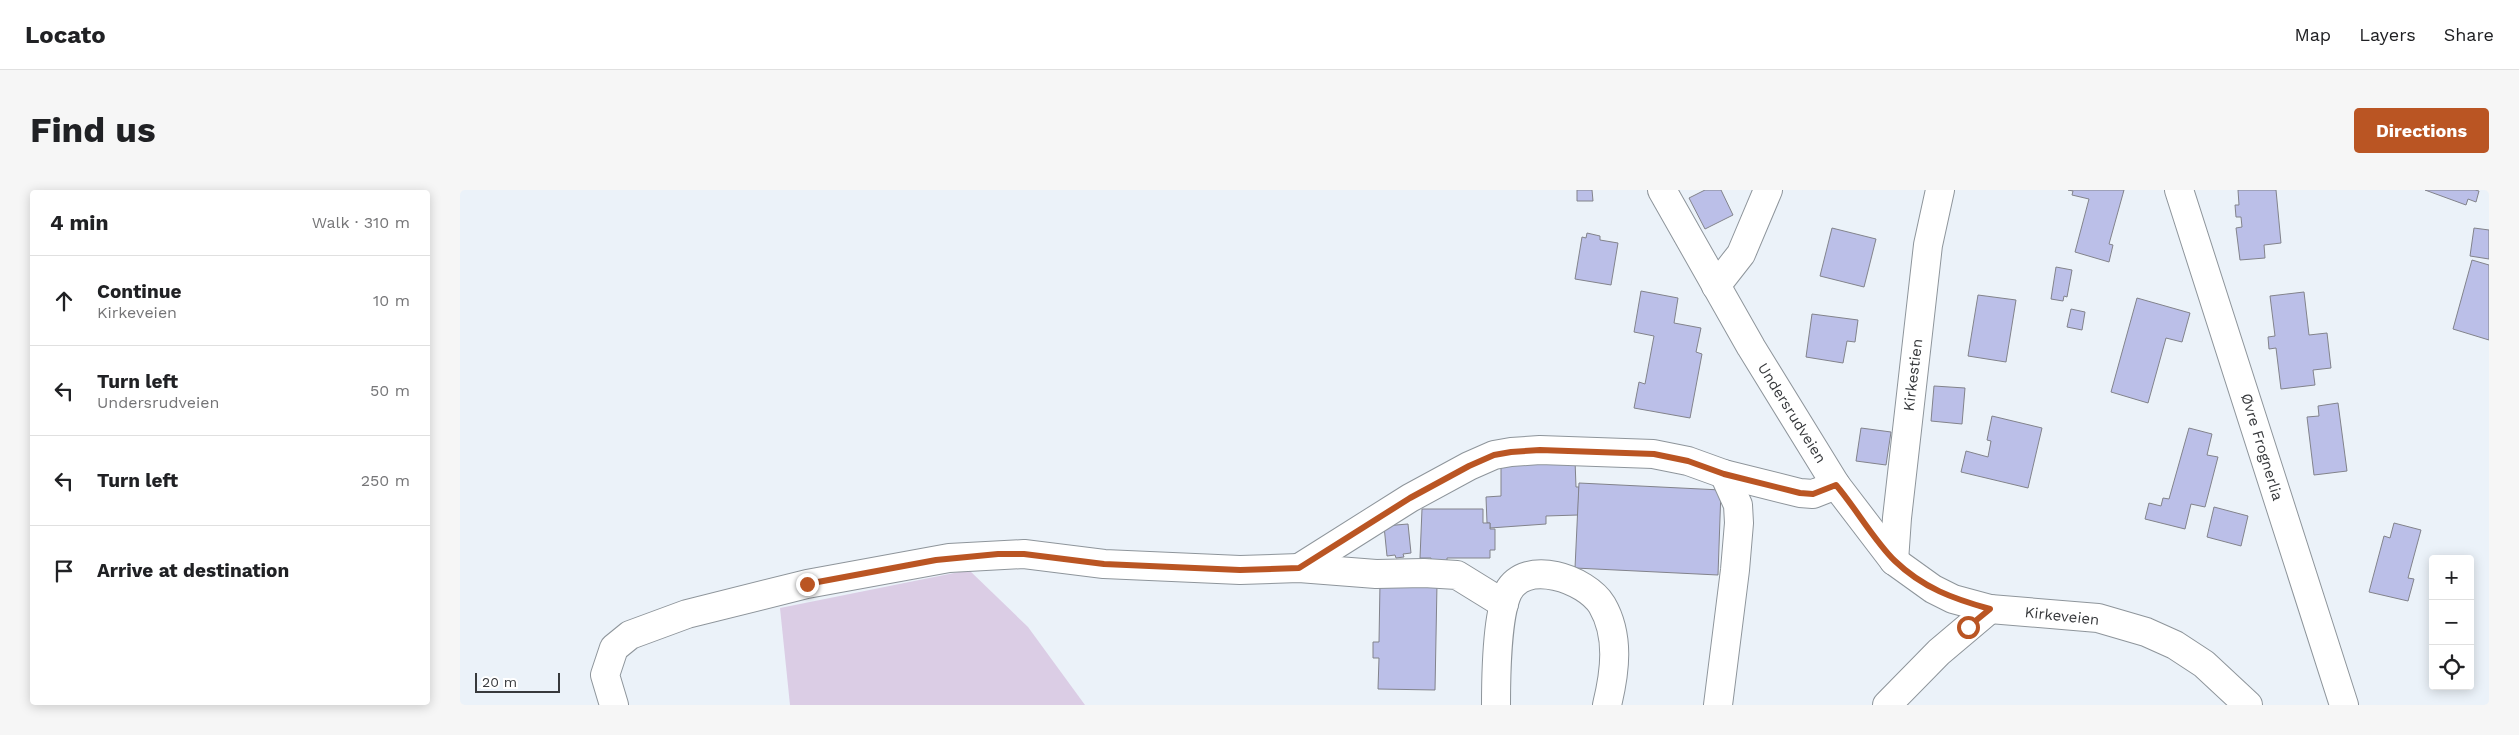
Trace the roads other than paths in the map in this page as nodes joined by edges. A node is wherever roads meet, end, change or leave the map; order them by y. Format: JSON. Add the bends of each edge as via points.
{"nodes":[{"id":1,"x":1662,"y":190,"type":"edge"},
{"id":2,"x":1768,"y":190,"type":"edge"},
{"id":3,"x":1940,"y":190,"type":"edge"},
{"id":4,"x":2179,"y":190,"type":"edge"},
{"id":5,"x":1716,"y":286,"type":"junction"},
{"id":6,"x":1724,"y":474,"type":"junction"},
{"id":7,"x":1836,"y":485,"type":"junction"},
{"id":8,"x":1894,"y":561,"type":"junction"},
{"id":9,"x":1299,"y":568,"type":"junction"},
{"id":10,"x":1504,"y":604,"type":"junction"},
{"id":11,"x":1990,"y":609,"type":"junction"},
{"id":12,"x":614,"y":705,"type":"edge"},
{"id":13,"x":1496,"y":705,"type":"edge"},
{"id":14,"x":1608,"y":705,"type":"edge"},
{"id":15,"x":1718,"y":705,"type":"edge"},
{"id":16,"x":1887,"y":705,"type":"edge"},
{"id":17,"x":2248,"y":705,"type":"edge"},
{"id":18,"x":2344,"y":705,"type":"edge"}],
"edges":[{"from":1,"to":5,"type":"street","name":"Undersrudveien"},
{"from":2,"to":5,"type":"street","via":[[1741,254]]},
{"from":3,"to":8,"type":"street","name":"Kirkestien","via":[[1928,245],[1896,518]]},
{"from":4,"to":18,"type":"street","name":"Øvre Frognerlia"},
{"from":5,"to":7,"type":"street","name":"Undersrudveien"},
{"from":6,"to":7,"type":"street","via":[[1800,493],[1813,494]]},
{"from":6,"to":9,"type":"street","via":[[1688,461],[1654,454],[1540,450],[1494,455],[1410,498]]},
{"from":6,"to":15,"type":"street","via":[[1738,505],[1739,523]]},
{"from":7,"to":8,"type":"street","name":"Undersrudveien"},
{"from":8,"to":11,"type":"street","name":"Undersrudveien","via":[[1953,599]]},
{"from":9,"to":10,"type":"street","via":[[1376,574],[1457,575]]},
{"from":9,"to":12,"type":"street","via":[[1240,570],[1104,564],[998,554],[942,559],[816,582],[687,614],[630,635],[614,648],[605,676]]},
{"from":10,"to":13,"type":"street","via":[[1496,672]]},
{"from":10,"to":14,"type":"street","via":[[1513,586],[1534,575],[1559,576],[1588,590],[1602,605],[1614,642],[1615,675]]},
{"from":11,"to":16,"type":"street","via":[[1939,652]]},
{"from":11,"to":17,"type":"street","name":"Kirkeveien","via":[[2098,618],[2146,632],[2175,645],[2204,664]]}]}
